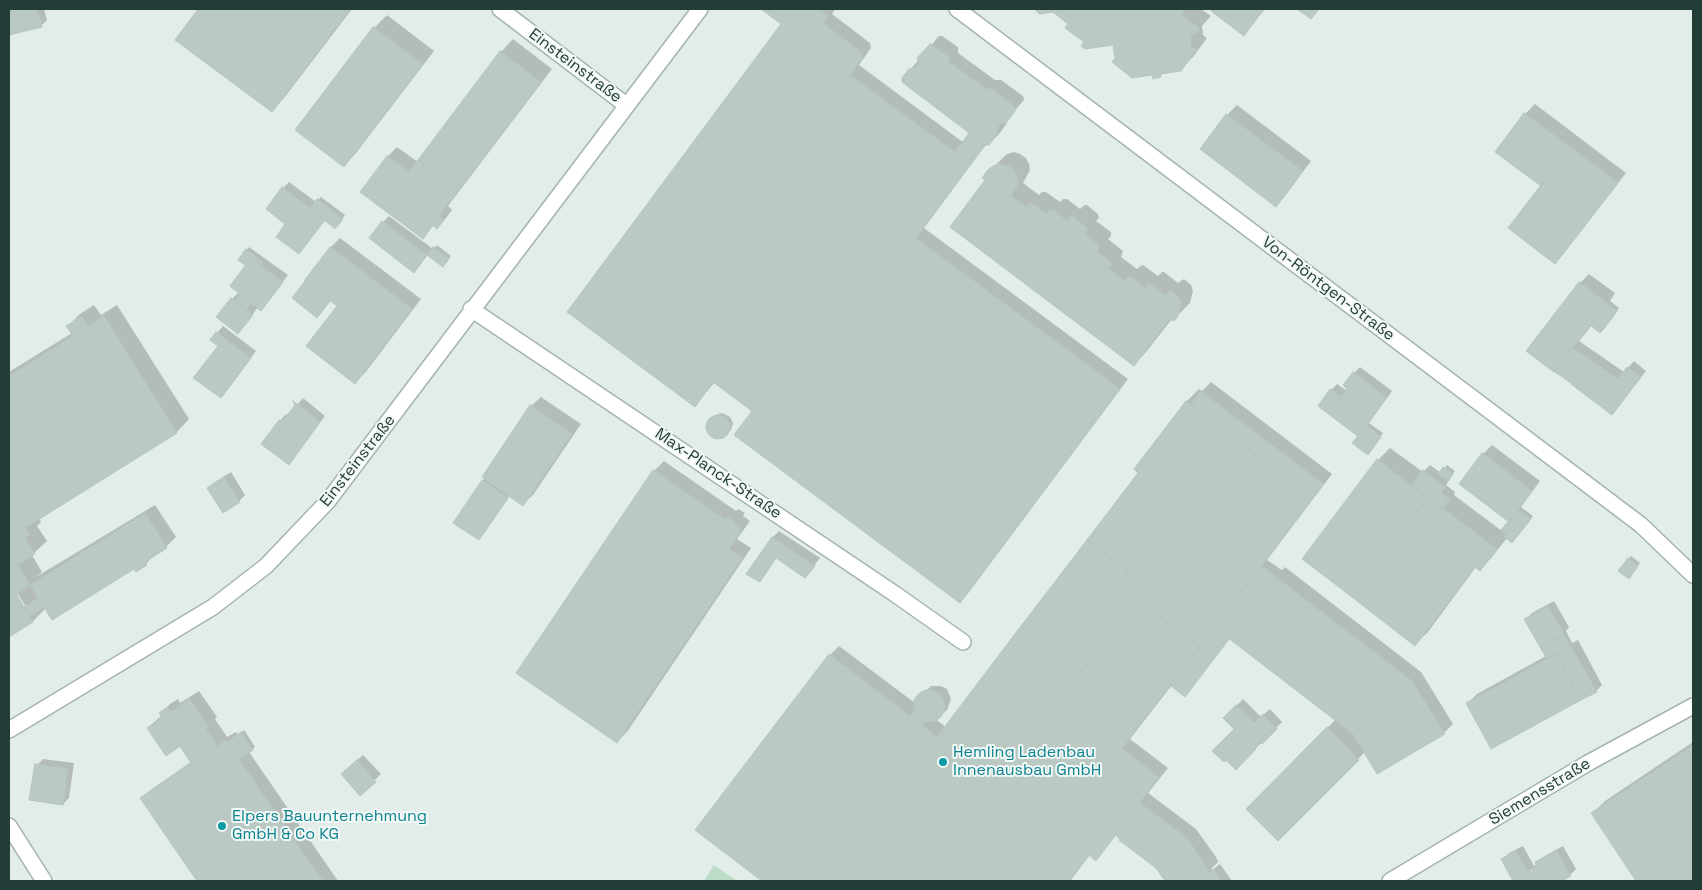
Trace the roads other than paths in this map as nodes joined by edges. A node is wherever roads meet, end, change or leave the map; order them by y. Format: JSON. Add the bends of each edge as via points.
{"nodes":[{"id":1,"x":500,"y":9,"type":"edge"},
{"id":2,"x":700,"y":9,"type":"edge"},
{"id":3,"x":957,"y":9,"type":"edge"},
{"id":4,"x":626,"y":105,"type":"junction"},
{"id":5,"x":472,"y":309,"type":"junction"},
{"id":6,"x":1693,"y":575,"type":"edge"},
{"id":7,"x":963,"y":642,"type":"dead end"},
{"id":8,"x":1693,"y":706,"type":"edge"},
{"id":9,"x":9,"y":730,"type":"edge"},
{"id":10,"x":9,"y":826,"type":"edge"},
{"id":11,"x":44,"y":881,"type":"edge"},
{"id":12,"x":1390,"y":881,"type":"edge"}],
"edges":[{"from":1,"to":4,"type":"street","name":"Einsteinstraße"},
{"from":2,"to":4,"type":"street","name":"Einsteinstraße"},
{"from":3,"to":6,"type":"street","name":"Von-Röntgen-Straße","via":[[1641,525]]},
{"from":4,"to":5,"type":"street","name":"Einsteinstraße"},
{"from":5,"to":7,"type":"street","name":"Max-Planck-Straße"},
{"from":5,"to":9,"type":"street","name":"Einsteinstraße","via":[[328,501],[266,566],[213,607]]},
{"from":8,"to":12,"type":"street","name":"Siemensstraße","via":[[1588,763]]},
{"from":10,"to":11,"type":"street"}]}
